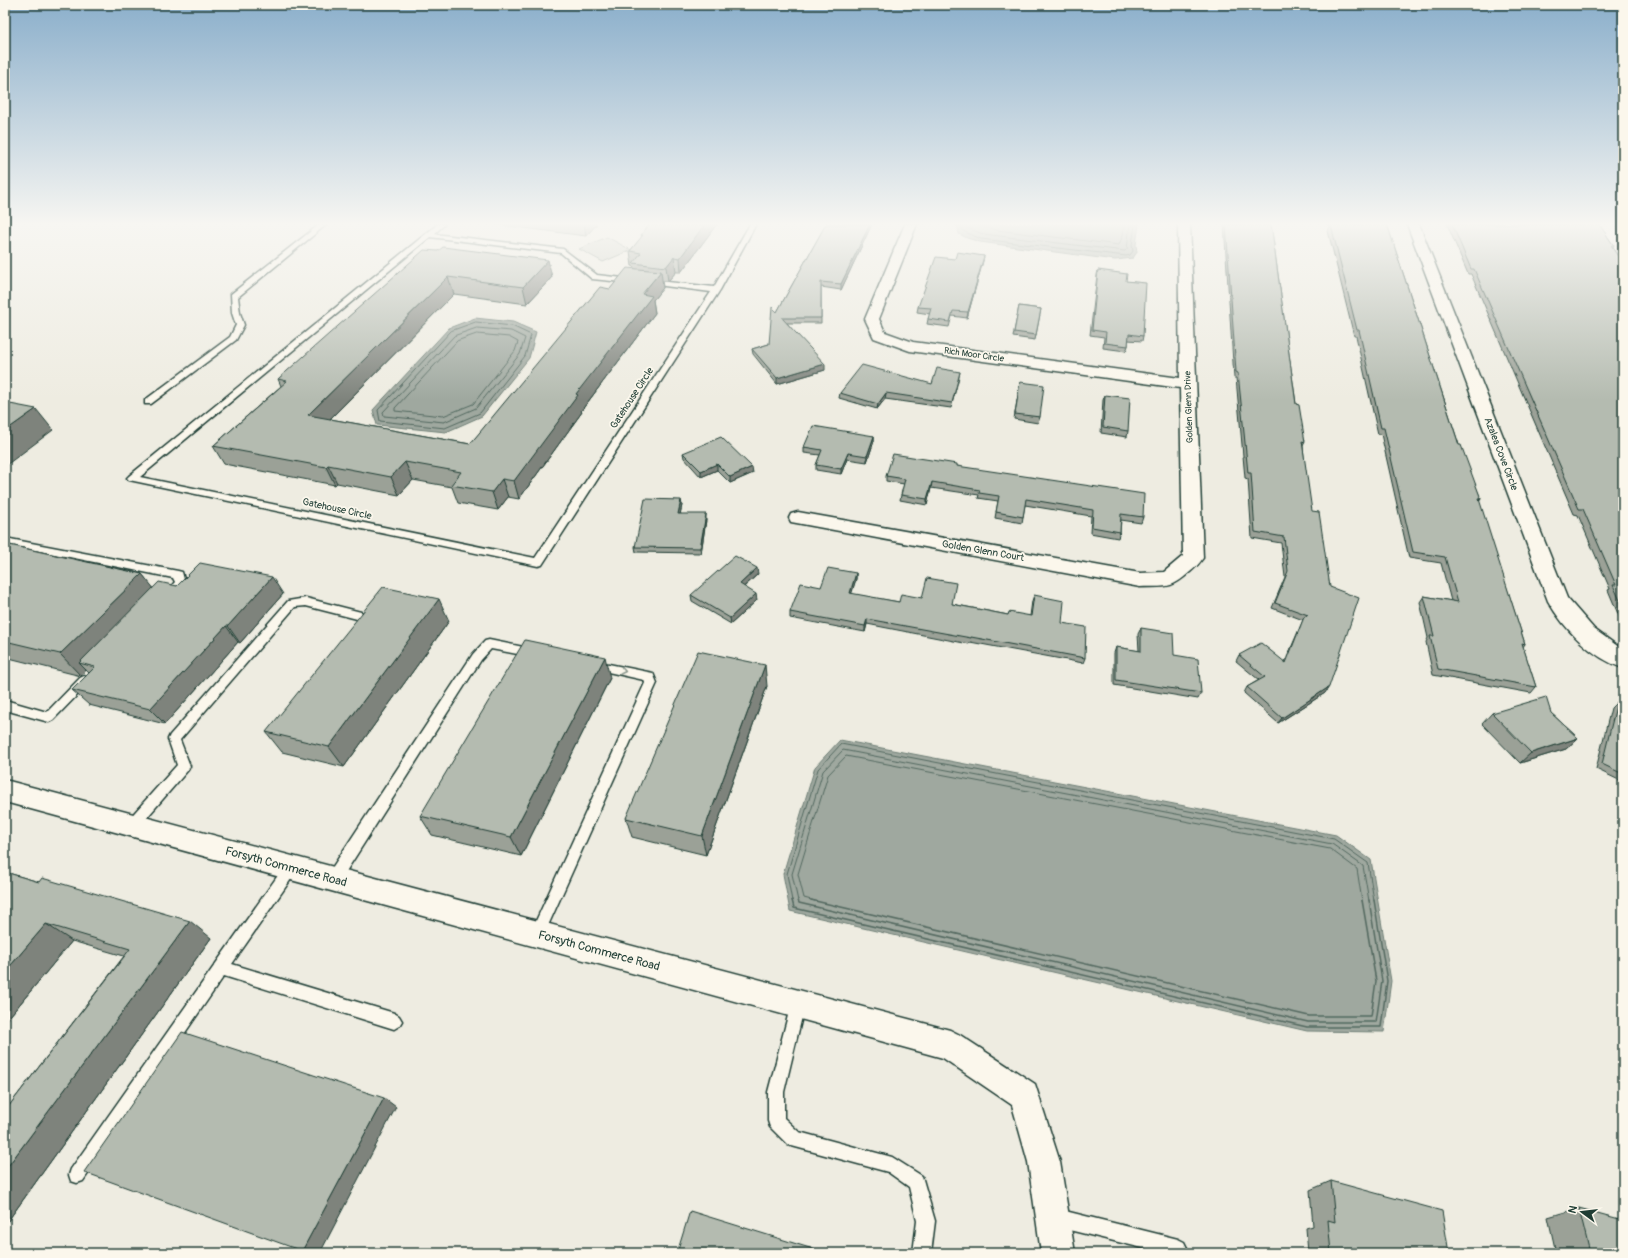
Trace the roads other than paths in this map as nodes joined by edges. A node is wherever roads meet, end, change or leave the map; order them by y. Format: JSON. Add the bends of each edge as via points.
{"nodes":[{"id":1,"x":251,"y":283,"type":"edge"},
{"id":2,"x":371,"y":283,"type":"edge"},
{"id":3,"x":648,"y":283,"type":"edge"},
{"id":4,"x":720,"y":283,"type":"edge"},
{"id":5,"x":887,"y":283,"type":"edge"},
{"id":6,"x":1186,"y":283,"type":"edge"},
{"id":7,"x":1436,"y":283,"type":"edge"},
{"id":8,"x":716,"y":290,"type":"junction"},
{"id":9,"x":1189,"y":384,"type":"junction"},
{"id":10,"x":148,"y":402,"type":"dead end"},
{"id":11,"x":798,"y":518,"type":"dead end"},
{"id":12,"x":5,"y":541,"type":"edge"},
{"id":13,"x":1169,"y":579,"type":"joint"},
{"id":14,"x":164,"y":600,"type":"edge"},
{"id":15,"x":361,"y":616,"type":"edge"},
{"id":16,"x":542,"y":655,"type":"edge"},
{"id":17,"x":1623,"y":660,"type":"edge"},
{"id":18,"x":580,"y":662,"type":"edge"},
{"id":19,"x":93,"y":672,"type":"edge"},
{"id":20,"x":5,"y":705,"type":"edge"},
{"id":21,"x":7,"y":794,"type":"edge"},
{"id":22,"x":132,"y":825,"type":"junction"},
{"id":23,"x":291,"y":868,"type":"junction"},
{"id":24,"x":333,"y":879,"type":"junction"},
{"id":25,"x":537,"y":934,"type":"junction"},
{"id":26,"x":221,"y":968,"type":"junction"},
{"id":27,"x":798,"y":1004,"type":"junction"},
{"id":28,"x":394,"y":1021,"type":"dead end"},
{"id":29,"x":77,"y":1174,"type":"dead end"},
{"id":30,"x":1052,"y":1217,"type":"junction"},
{"id":31,"x":1178,"y":1248,"type":"dead end"},
{"id":32,"x":922,"y":1253,"type":"edge"},
{"id":33,"x":1058,"y":1253,"type":"edge"}],
"edges":[{"from":1,"to":10,"type":"lane","via":[[234,296],[240,325],[233,338]]},
{"from":2,"to":8,"type":"lane","name":"Gatehouse Circle","via":[[132,478],[538,562]]},
{"from":3,"to":8,"type":"lane"},
{"from":4,"to":8,"type":"lane","name":"Gatehouse Circle"},
{"from":5,"to":9,"type":"street","name":"Rich Moor Circle","via":[[872,320],[879,335],[910,346]]},
{"from":6,"to":9,"type":"street","name":"Golden Glenn Drive"},
{"from":7,"to":17,"type":"street","name":"Azalea Cove Circle","via":[[1558,601],[1589,637]]},
{"from":9,"to":13,"type":"street","name":"Golden Glenn Drive","via":[[1193,558]]},
{"from":11,"to":13,"type":"street","name":"Golden Glenn Court","via":[[1140,580]]},
{"from":12,"to":14,"type":"lane","via":[[178,575],[180,583]]},
{"from":15,"to":22,"type":"lane","via":[[306,602],[292,604],[174,739],[184,766]]},
{"from":16,"to":24,"type":"lane","via":[[489,644],[477,657]]},
{"from":18,"to":25,"type":"lane","one_way":true,"via":[[649,676],[651,683]]},
{"from":19,"to":20,"type":"lane","via":[[49,717]]},
{"from":21,"to":22,"type":"street","name":"Forsyth Commerce Road"},
{"from":22,"to":23,"type":"street","name":"Forsyth Commerce Road"},
{"from":23,"to":24,"type":"street","name":"Forsyth Commerce Road"},
{"from":23,"to":26,"type":"lane"},
{"from":24,"to":25,"type":"street","name":"Forsyth Commerce Road"},
{"from":25,"to":27,"type":"street","name":"Forsyth Commerce Road"},
{"from":26,"to":28,"type":"lane"},
{"from":26,"to":29,"type":"lane"},
{"from":27,"to":30,"type":"street","name":"Forsyth Commerce Road","via":[[950,1045],[1024,1095],[1044,1162]]},
{"from":27,"to":32,"type":"lane","via":[[776,1092],[776,1121],[794,1139],[892,1165],[916,1182],[926,1221]]},
{"from":30,"to":31,"type":"lane"},
{"from":30,"to":33,"type":"street","name":"Forsyth Commerce Road"}]}
